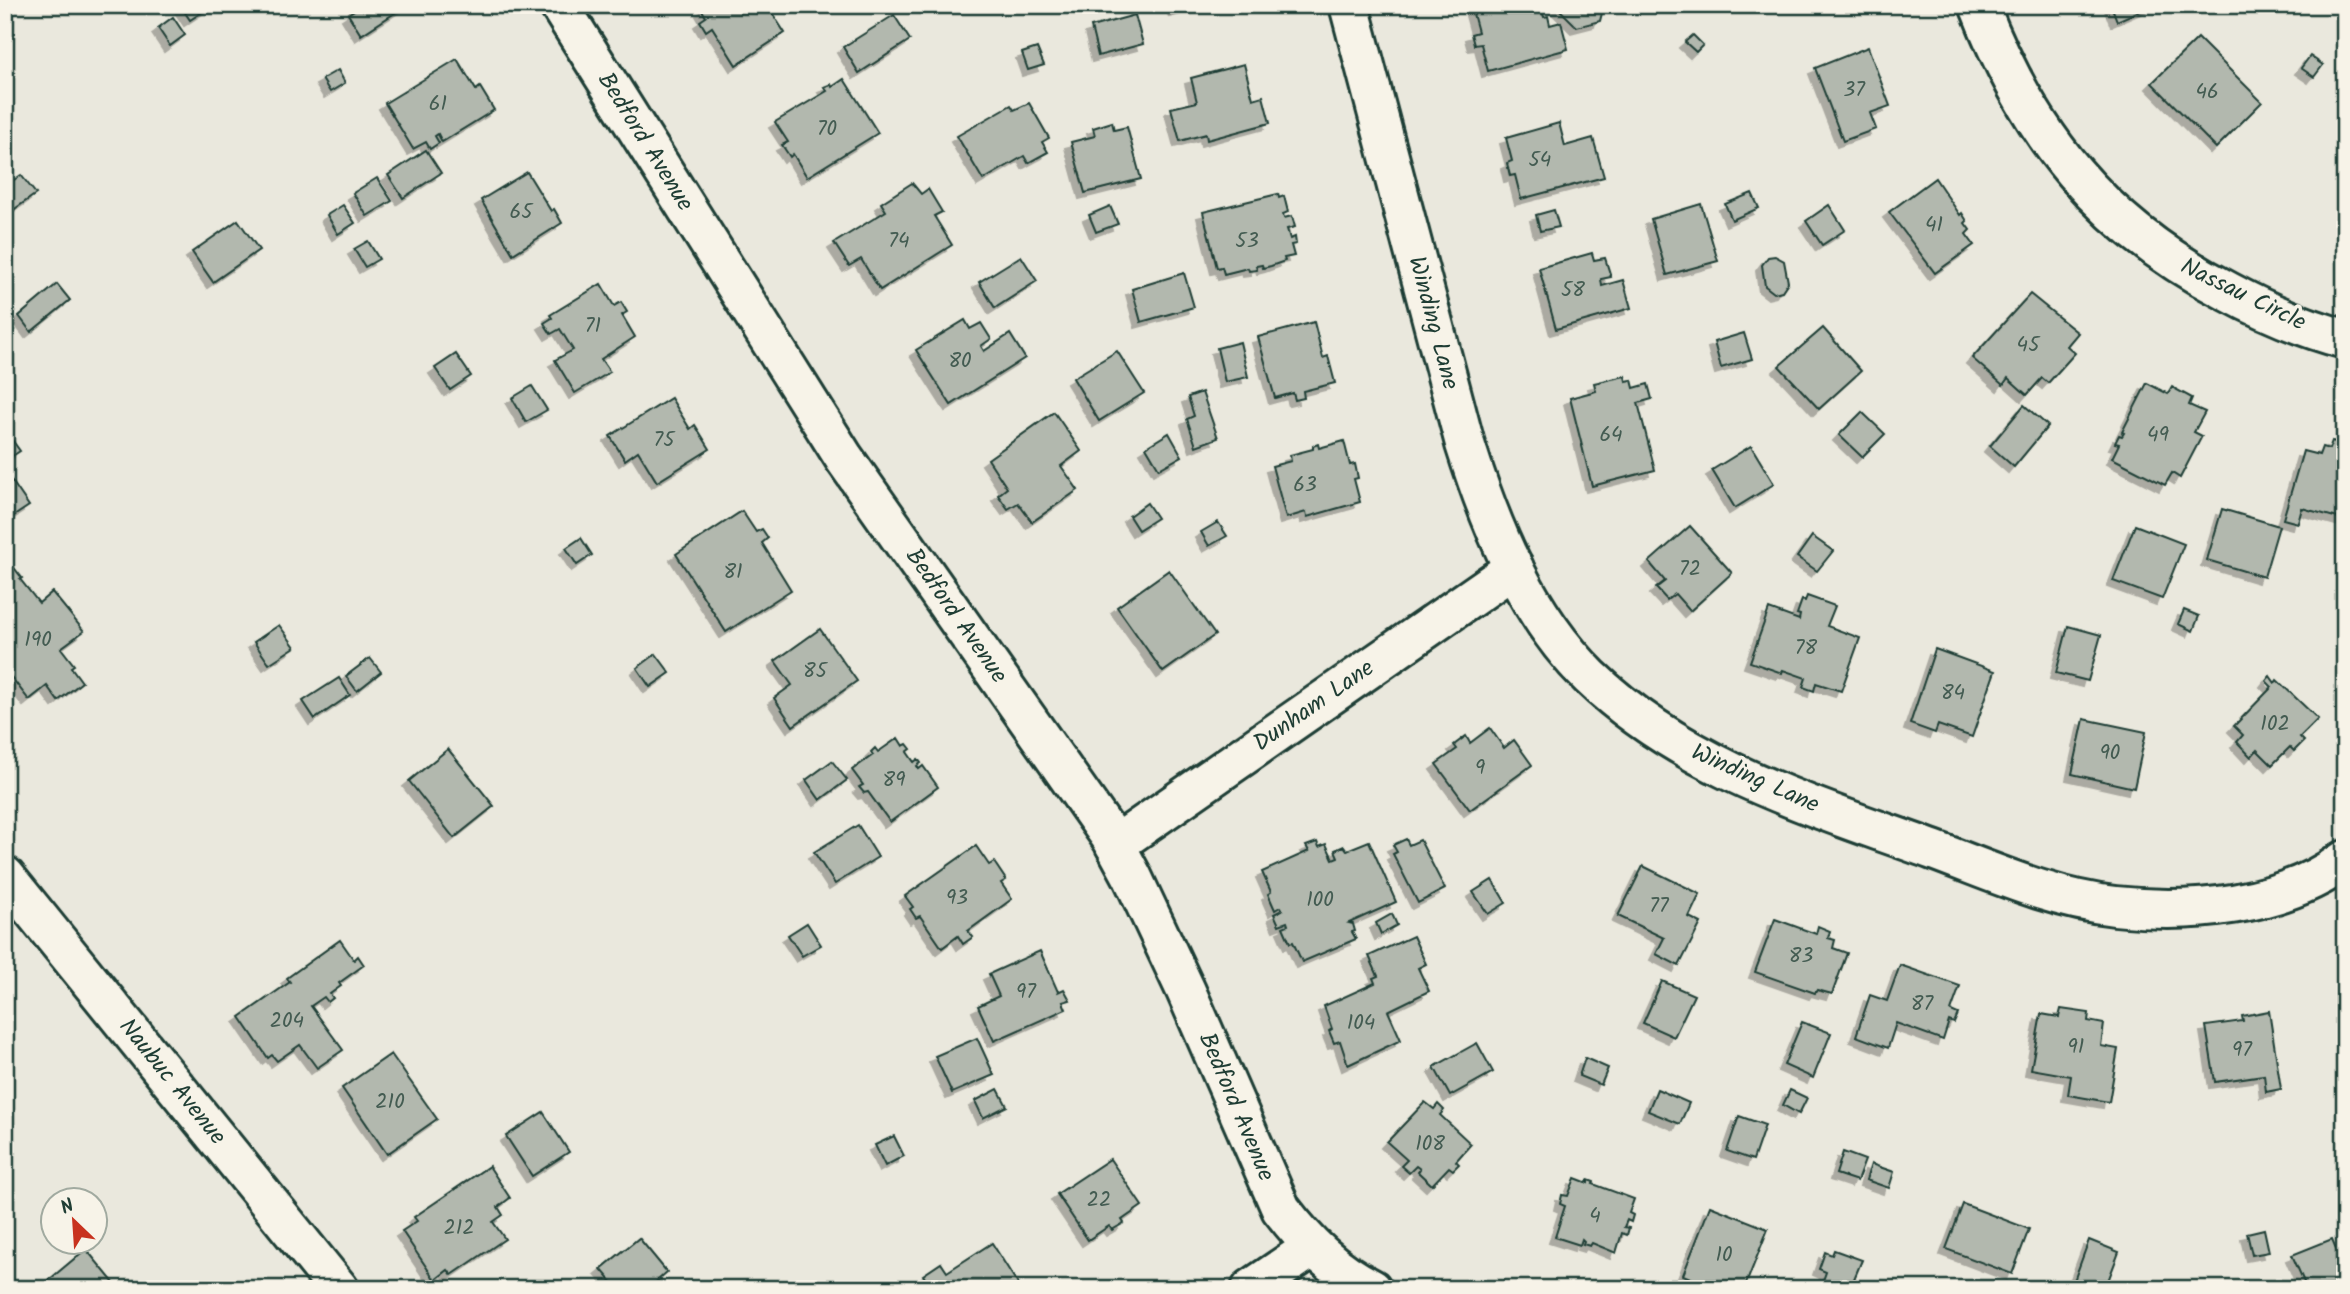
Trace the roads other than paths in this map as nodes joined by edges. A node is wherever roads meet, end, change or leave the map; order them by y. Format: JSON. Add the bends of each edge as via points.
{"nodes":[{"id":1,"x":559,"y":5,"type":"edge"},
{"id":2,"x":1349,"y":5,"type":"edge"},
{"id":3,"x":1979,"y":5,"type":"edge"},
{"id":4,"x":2345,"y":339,"type":"edge"},
{"id":5,"x":1514,"y":568,"type":"junction"},
{"id":6,"x":1115,"y":845,"type":"junction"},
{"id":7,"x":2345,"y":860,"type":"edge"},
{"id":8,"x":5,"y":876,"type":"edge"},
{"id":9,"x":1313,"y":1247,"type":"junction"},
{"id":10,"x":340,"y":1289,"type":"edge"},
{"id":11,"x":1251,"y":1289,"type":"edge"},
{"id":12,"x":1373,"y":1289,"type":"edge"}],
"edges":[{"from":1,"to":6,"type":"street","name":"Bedford Avenue","via":[[844,458]]},
{"from":2,"to":5,"type":"street","name":"Winding Lane","via":[[1465,444]]},
{"from":3,"to":4,"type":"street","name":"Nassau Circle","via":[[1999,55],[2035,121],[2110,211],[2158,250],[2207,281],[2263,310]]},
{"from":5,"to":6,"type":"street","name":"Dunham Lane"},
{"from":5,"to":7,"type":"street","name":"Winding Lane","via":[[1576,662],[1678,744],[1787,796],[2036,888],[2115,906],[2210,907],[2279,892]]},
{"from":6,"to":9,"type":"street","name":"Bedford Avenue","via":[[1186,991],[1281,1209]]},
{"from":8,"to":10,"type":"street","name":"Naubuc Avenue"},
{"from":9,"to":11,"type":"street"},
{"from":9,"to":12,"type":"street","name":"Bedford Avenue","via":[[1344,1273]]}]}
